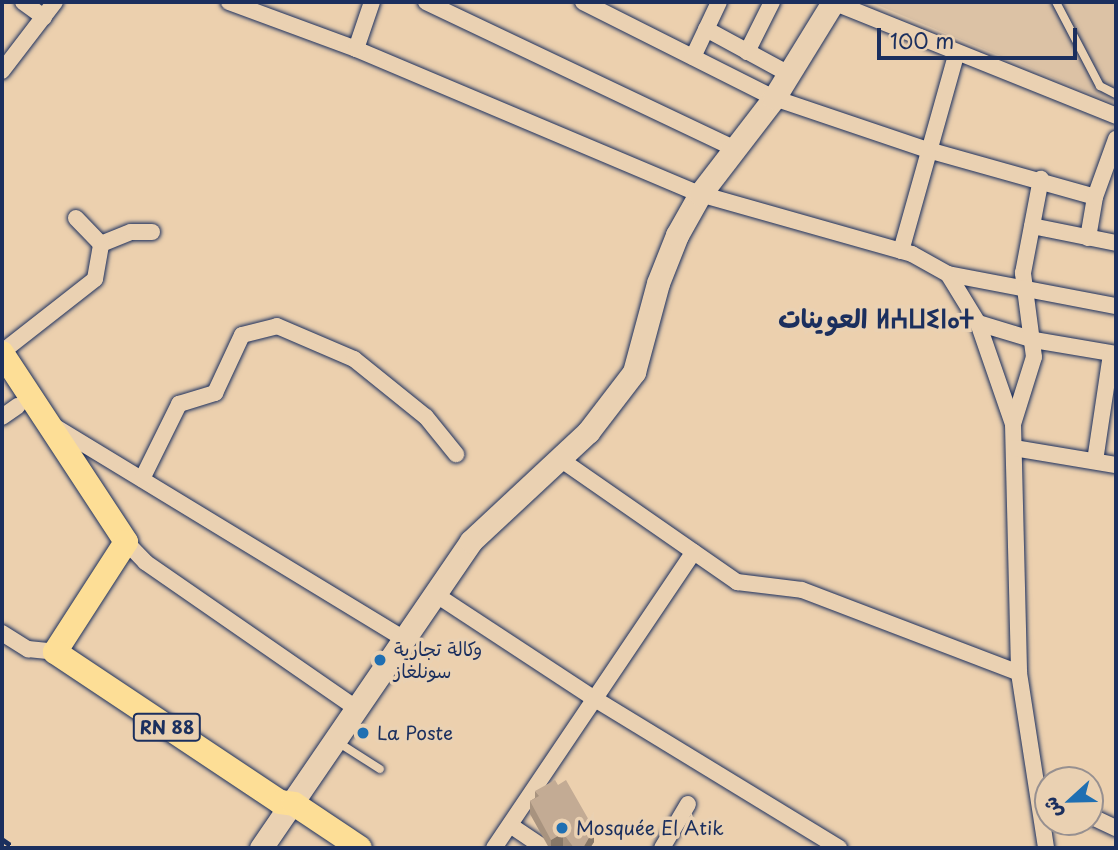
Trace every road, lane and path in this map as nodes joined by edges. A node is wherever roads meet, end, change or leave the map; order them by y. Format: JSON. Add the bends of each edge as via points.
{"nodes":[{"id":1,"x":23,"y":2,"type":"edge"},
{"id":2,"x":55,"y":2,"type":"edge"},
{"id":3,"x":372,"y":2,"type":"edge"},
{"id":4,"x":426,"y":2,"type":"edge"},
{"id":5,"x":583,"y":2,"type":"edge"},
{"id":6,"x":719,"y":2,"type":"edge"},
{"id":7,"x":772,"y":2,"type":"edge"},
{"id":8,"x":833,"y":2,"type":"edge"},
{"id":9,"x":1056,"y":2,"type":"edge"},
{"id":10,"x":235,"y":3,"type":"edge"},
{"id":11,"x":44,"y":17,"type":"junction"},
{"id":12,"x":706,"y":30,"type":"junction"},
{"id":13,"x":356,"y":49,"type":"junction"},
{"id":14,"x":747,"y":52,"type":"junction"},
{"id":15,"x":956,"y":55,"type":"junction"},
{"id":16,"x":693,"y":57,"type":"junction"},
{"id":17,"x":2,"y":71,"type":"edge"},
{"id":18,"x":789,"y":74,"type":"junction"},
{"id":19,"x":1116,"y":93,"type":"edge"},
{"id":20,"x":774,"y":98,"type":"junction"},
{"id":21,"x":1116,"y":116,"type":"edge"},
{"id":22,"x":1116,"y":139,"type":"edge"},
{"id":23,"x":735,"y":149,"type":"junction"},
{"id":24,"x":929,"y":150,"type":"junction"},
{"id":25,"x":1041,"y":180,"type":"junction"},
{"id":26,"x":700,"y":194,"type":"junction"},
{"id":27,"x":1095,"y":197,"type":"junction"},
{"id":28,"x":76,"y":218,"type":"dead end"},
{"id":29,"x":1032,"y":226,"type":"junction"},
{"id":30,"x":152,"y":232,"type":"dead end"},
{"id":31,"x":1088,"y":238,"type":"junction"},
{"id":32,"x":1116,"y":243,"type":"edge"},
{"id":33,"x":101,"y":244,"type":"junction"},
{"id":34,"x":901,"y":251,"type":"junction"},
{"id":35,"x":948,"y":274,"type":"junction"},
{"id":36,"x":1027,"y":291,"type":"junction"},
{"id":37,"x":1116,"y":306,"type":"edge"},
{"id":38,"x":978,"y":323,"type":"junction"},
{"id":39,"x":1034,"y":340,"type":"junction"},
{"id":40,"x":2,"y":352,"type":"edge"},
{"id":41,"x":1114,"y":354,"type":"edge"},
{"id":42,"x":2,"y":381,"type":"edge"},
{"id":43,"x":10,"y":411,"type":"edge"},
{"id":44,"x":46,"y":421,"type":"junction"},
{"id":45,"x":1013,"y":424,"type":"junction"},
{"id":46,"x":1014,"y":448,"type":"junction"},
{"id":47,"x":456,"y":454,"type":"dead end"},
{"id":48,"x":559,"y":459,"type":"junction"},
{"id":49,"x":1095,"y":461,"type":"junction"},
{"id":50,"x":1116,"y":465,"type":"edge"},
{"id":51,"x":142,"y":480,"type":"junction"},
{"id":52,"x":122,"y":549,"type":"junction"},
{"id":53,"x":694,"y":552,"type":"junction"},
{"id":54,"x":438,"y":596,"type":"junction"},
{"id":55,"x":2,"y":633,"type":"edge"},
{"id":56,"x":406,"y":640,"type":"junction"},
{"id":57,"x":55,"y":652,"type":"junction"},
{"id":58,"x":1019,"y":673,"type":"junction"},
{"id":59,"x":595,"y":699,"type":"junction"},
{"id":60,"x":358,"y":709,"type":"junction"},
{"id":61,"x":336,"y":741,"type":"junction"},
{"id":62,"x":1038,"y":766,"type":"edge"},
{"id":63,"x":380,"y":769,"type":"dead end"},
{"id":64,"x":688,"y":804,"type":"dead end"},
{"id":65,"x":287,"y":807,"type":"junction"},
{"id":66,"x":510,"y":825,"type":"junction"},
{"id":67,"x":261,"y":848,"type":"edge"},
{"id":68,"x":335,"y":848,"type":"edge"},
{"id":69,"x":360,"y":848,"type":"edge"},
{"id":70,"x":494,"y":848,"type":"edge"},
{"id":71,"x":544,"y":848,"type":"edge"},
{"id":72,"x":662,"y":848,"type":"edge"},
{"id":73,"x":839,"y":848,"type":"edge"}],
"edges":[{"from":1,"to":11,"type":"street"},
{"from":2,"to":11,"type":"street"},
{"from":3,"to":13,"type":"street"},
{"from":4,"to":23,"type":"street"},
{"from":5,"to":16,"type":"street"},
{"from":6,"to":12,"type":"street"},
{"from":7,"to":14,"type":"street"},
{"from":8,"to":15,"type":"street"},
{"from":8,"to":18,"type":"street"},
{"from":9,"to":19,"type":"lane","via":[[1100,86]]},
{"from":10,"to":13,"type":"street"},
{"from":11,"to":17,"type":"street"},
{"from":12,"to":14,"type":"street"},
{"from":12,"to":16,"type":"street"},
{"from":13,"to":26,"type":"street"},
{"from":14,"to":18,"type":"street"},
{"from":15,"to":21,"type":"street"},
{"from":15,"to":24,"type":"street"},
{"from":16,"to":20,"type":"street"},
{"from":18,"to":20,"type":"street"},
{"from":20,"to":23,"type":"street"},
{"from":20,"to":24,"type":"street"},
{"from":22,"to":27,"type":"street"},
{"from":23,"to":26,"type":"street"},
{"from":24,"to":25,"type":"street"},
{"from":24,"to":34,"type":"street"},
{"from":25,"to":27,"type":"street"},
{"from":25,"to":29,"type":"street"},
{"from":26,"to":34,"type":"street"},
{"from":26,"to":48,"type":"street","via":[[658,283],[634,372],[588,432]]},
{"from":27,"to":31,"type":"street"},
{"from":28,"to":33,"type":"street"},
{"from":29,"to":31,"type":"street"},
{"from":29,"to":36,"type":"street","via":[[1023,273]]},
{"from":30,"to":33,"type":"street","via":[[131,232]]},
{"from":31,"to":32,"type":"street"},
{"from":33,"to":40,"type":"street","via":[[95,279]]},
{"from":34,"to":35,"type":"street"},
{"from":35,"to":36,"type":"street"},
{"from":35,"to":38,"type":"street"},
{"from":36,"to":37,"type":"street"},
{"from":36,"to":39,"type":"street"},
{"from":38,"to":39,"type":"street"},
{"from":38,"to":45,"type":"street"},
{"from":39,"to":41,"type":"street"},
{"from":39,"to":45,"type":"street"},
{"from":40,"to":44,"type":"main road"},
{"from":41,"to":49,"type":"street"},
{"from":42,"to":43,"type":"main road"},
{"from":43,"to":52,"type":"main road"},
{"from":44,"to":51,"type":"street"},
{"from":44,"to":52,"type":"main road"},
{"from":45,"to":46,"type":"street"},
{"from":46,"to":49,"type":"street"},
{"from":46,"to":58,"type":"street"},
{"from":47,"to":51,"type":"street","via":[[426,417],[354,359],[277,326],[242,335],[215,393],[180,404]]},
{"from":48,"to":53,"type":"street"},
{"from":48,"to":54,"type":"street","via":[[471,541]]},
{"from":49,"to":50,"type":"street"},
{"from":51,"to":56,"type":"street"},
{"from":52,"to":57,"type":"main road"},
{"from":52,"to":60,"type":"street"},
{"from":53,"to":58,"type":"street","via":[[737,582],[802,590]]},
{"from":53,"to":59,"type":"street"},
{"from":54,"to":56,"type":"street"},
{"from":54,"to":59,"type":"street"},
{"from":55,"to":57,"type":"street","via":[[28,649]]},
{"from":56,"to":60,"type":"street"},
{"from":57,"to":65,"type":"main road","number":"RN 88"},
{"from":58,"to":62,"type":"street"},
{"from":59,"to":66,"type":"street"},
{"from":59,"to":73,"type":"street"},
{"from":60,"to":61,"type":"street"},
{"from":61,"to":63,"type":"lane"},
{"from":61,"to":65,"type":"street"},
{"from":64,"to":72,"type":"street"},
{"from":65,"to":67,"type":"street"},
{"from":65,"to":68,"type":"main road","number":"RN 88"},
{"from":65,"to":69,"type":"main road","number":"RN 88"},
{"from":66,"to":70,"type":"street"},
{"from":66,"to":71,"type":"street"}]}
